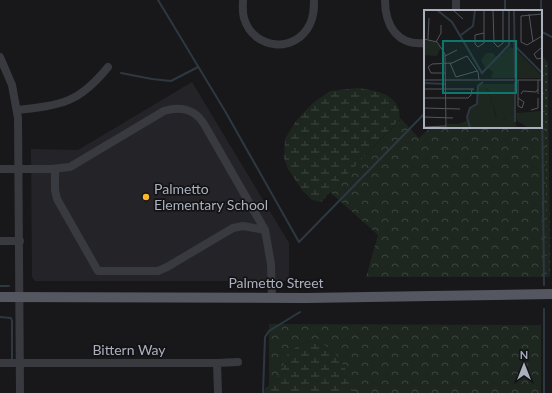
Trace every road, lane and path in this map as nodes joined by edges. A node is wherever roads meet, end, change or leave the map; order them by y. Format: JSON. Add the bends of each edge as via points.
{"nodes":[{"id":1,"x":243,"y":0,"type":"edge"},
{"id":2,"x":314,"y":0,"type":"edge"},
{"id":3,"x":385,"y":0,"type":"edge"},
{"id":4,"x":424,"y":43,"type":"edge"},
{"id":5,"x":0,"y":57,"type":"edge"},
{"id":6,"x":108,"y":67,"type":"dead end"},
{"id":7,"x":18,"y":110,"type":"junction"},
{"id":8,"x":0,"y":169,"type":"edge"},
{"id":9,"x":55,"y":169,"type":"junction"},
{"id":10,"x":19,"y":170,"type":"junction"},
{"id":11,"x":265,"y":230,"type":"junction"},
{"id":12,"x":0,"y":241,"type":"edge"},
{"id":13,"x":20,"y":241,"type":"junction"},
{"id":14,"x":552,"y":294,"type":"edge"},
{"id":15,"x":0,"y":297,"type":"edge"},
{"id":16,"x":20,"y":297,"type":"junction"},
{"id":17,"x":272,"y":298,"type":"junction"},
{"id":18,"x":238,"y":362,"type":"dead end"},
{"id":19,"x":0,"y":363,"type":"edge"},
{"id":20,"x":20,"y":363,"type":"junction"},
{"id":21,"x":217,"y":363,"type":"junction"},
{"id":22,"x":20,"y":393,"type":"edge"},
{"id":23,"x":218,"y":393,"type":"edge"}],
"edges":[{"from":1,"to":2,"type":"street","via":[[244,18],[248,28],[260,40],[276,45],[292,42],[304,33],[312,20]]},
{"from":3,"to":4,"type":"street","via":[[386,16],[393,30],[406,40],[416,44]]},
{"from":5,"to":7,"type":"street","via":[[12,85]]},
{"from":6,"to":7,"type":"street","via":[[89,89],[70,100]]},
{"from":7,"to":10,"type":"street"},
{"from":8,"to":10,"type":"street"},
{"from":9,"to":10,"type":"street"},
{"from":9,"to":11,"type":"street","via":[[57,198],[98,271],[158,271],[233,228],[243,226]]},
{"from":9,"to":11,"type":"street","via":[[70,167],[164,111],[173,108],[184,109],[200,117]]},
{"from":10,"to":13,"type":"street"},
{"from":11,"to":17,"type":"street","via":[[271,264]]},
{"from":12,"to":13,"type":"street"},
{"from":13,"to":16,"type":"street"},
{"from":14,"to":17,"type":"main road","name":"Palmetto Street"},
{"from":15,"to":16,"type":"main road","name":"Palmetto Street"},
{"from":16,"to":17,"type":"main road","name":"Palmetto Street"},
{"from":16,"to":20,"type":"street"},
{"from":18,"to":21,"type":"street","name":"Bittern Way"},
{"from":19,"to":20,"type":"street","name":"Bittern Way"},
{"from":20,"to":21,"type":"street","name":"Bittern Way"},
{"from":20,"to":22,"type":"street"},
{"from":21,"to":23,"type":"street"}]}
